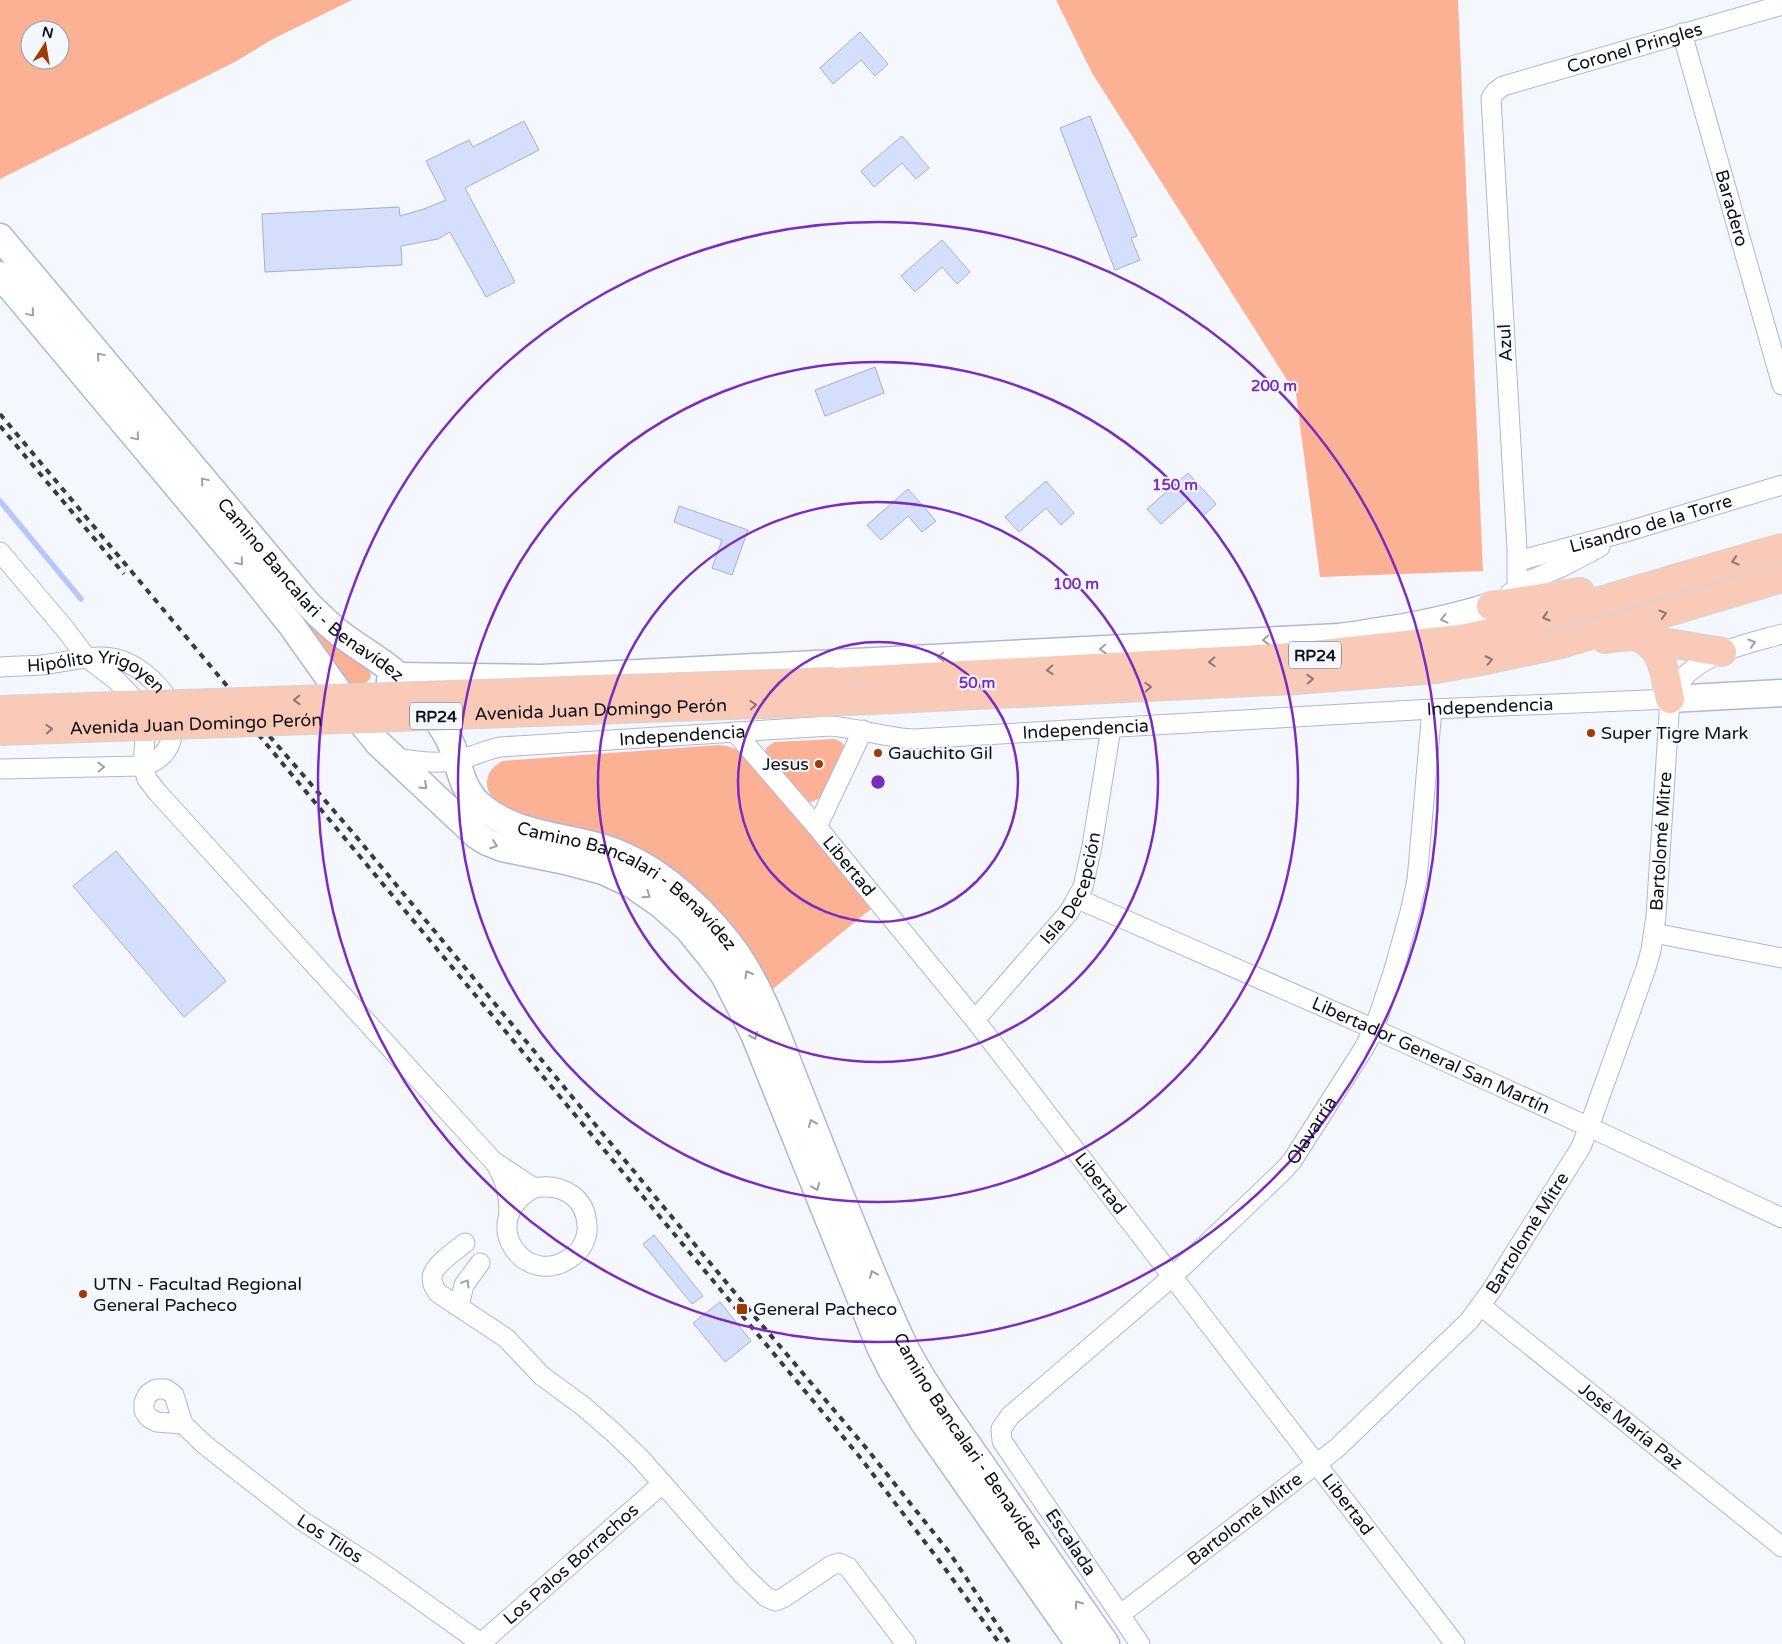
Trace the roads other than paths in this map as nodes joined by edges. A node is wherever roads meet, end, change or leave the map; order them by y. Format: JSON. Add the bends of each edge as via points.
{"nodes":[{"id":1,"x":1782,"y":5,"type":"edge"},
{"id":2,"x":1682,"y":33,"type":"junction"},
{"id":3,"x":1492,"y":98,"type":"joint"},
{"id":4,"x":0,"y":237,"type":"edge"},
{"id":5,"x":0,"y":276,"type":"edge"},
{"id":6,"x":1782,"y":385,"type":"edge"},
{"id":7,"x":1782,"y":485,"type":"edge"},
{"id":8,"x":1629,"y":531,"type":"junction"},
{"id":9,"x":1782,"y":548,"type":"edge"},
{"id":10,"x":0,"y":552,"type":"edge"},
{"id":11,"x":1518,"y":561,"type":"junction"},
{"id":12,"x":1678,"y":578,"type":"junction"},
{"id":13,"x":1782,"y":578,"type":"edge"},
{"id":14,"x":1517,"y":588,"type":"junction"},
{"id":15,"x":1491,"y":606,"type":"junction"},
{"id":16,"x":1782,"y":634,"type":"edge"},
{"id":17,"x":1639,"y":638,"type":"junction"},
{"id":18,"x":1561,"y":644,"type":"junction"},
{"id":19,"x":1722,"y":652,"type":"junction"},
{"id":20,"x":87,"y":658,"type":"junction"},
{"id":21,"x":0,"y":667,"type":"edge"},
{"id":22,"x":398,"y":676,"type":"junction"},
{"id":23,"x":1782,"y":693,"type":"edge"},
{"id":24,"x":1670,"y":699,"type":"junction"},
{"id":25,"x":350,"y":708,"type":"junction"},
{"id":26,"x":1432,"y":709,"type":"junction"},
{"id":27,"x":0,"y":710,"type":"edge"},
{"id":28,"x":1111,"y":728,"type":"junction"},
{"id":29,"x":863,"y":730,"type":"junction"},
{"id":30,"x":0,"y":731,"type":"edge"},
{"id":31,"x":735,"y":732,"type":"junction"},
{"id":32,"x":394,"y":758,"type":"junction"},
{"id":33,"x":457,"y":761,"type":"junction"},
{"id":34,"x":143,"y":766,"type":"junction"},
{"id":35,"x":0,"y":769,"type":"edge"},
{"id":36,"x":817,"y":827,"type":"junction"},
{"id":37,"x":1078,"y":899,"type":"junction"},
{"id":38,"x":1654,"y":933,"type":"junction"},
{"id":39,"x":1782,"y":958,"type":"edge"},
{"id":40,"x":975,"y":1020,"type":"junction"},
{"id":41,"x":1374,"y":1029,"type":"junction"},
{"id":42,"x":1589,"y":1127,"type":"junction"},
{"id":43,"x":495,"y":1163,"type":"junction"},
{"id":44,"x":534,"y":1188,"type":"junction"},
{"id":45,"x":509,"y":1212,"type":"junction"},
{"id":46,"x":1782,"y":1218,"type":"edge"},
{"id":47,"x":465,"y":1243,"type":"dead end"},
{"id":48,"x":480,"y":1263,"type":"dead end"},
{"id":49,"x":1172,"y":1277,"type":"junction"},
{"id":50,"x":459,"y":1306,"type":"junction"},
{"id":51,"x":1481,"y":1306,"type":"junction"},
{"id":52,"x":182,"y":1424,"type":"dead end"},
{"id":53,"x":1002,"y":1441,"type":"joint"},
{"id":54,"x":1317,"y":1465,"type":"junction"},
{"id":55,"x":662,"y":1484,"type":"junction"},
{"id":56,"x":1782,"y":1547,"type":"edge"},
{"id":57,"x":1121,"y":1614,"type":"junction"},
{"id":58,"x":481,"y":1644,"type":"edge"},
{"id":59,"x":906,"y":1644,"type":"edge"},
{"id":60,"x":1080,"y":1644,"type":"edge"},
{"id":61,"x":1106,"y":1644,"type":"edge"},
{"id":62,"x":1140,"y":1644,"type":"edge"},
{"id":63,"x":1455,"y":1644,"type":"edge"}],
"edges":[{"from":1,"to":2,"type":"street","name":"Coronel Pringles"},
{"from":2,"to":3,"type":"street","name":"Coronel Pringles","via":[[1503,86]]},
{"from":2,"to":6,"type":"street","name":"Baradero"},
{"from":3,"to":11,"type":"street","name":"Azul"},
{"from":22,"to":4,"type":"main road","name":"Camino Bancalari - Benavídez","one_way":true,"via":[[340,634],[308,604]]},
{"from":5,"to":25,"type":"main road","name":"Camino Bancalari - Benavídez","one_way":true,"via":[[253,578],[316,658]]},
{"from":7,"to":8,"type":"street","name":"Lisandro de la Torre"},
{"from":8,"to":11,"type":"street","name":"Lisandro de la Torre"},
{"from":8,"to":14,"type":"street"},
{"from":9,"to":12,"type":"main road","number":"RP24","one_way":true},
{"from":10,"to":20,"type":"street"},
{"from":11,"to":14,"type":"street","name":"Azul"},
{"from":12,"to":15,"type":"main road"},
{"from":12,"to":27,"type":"main road","number":"RP24","one_way":true,"bridge":true,"via":[[1500,631],[1423,644],[1294,657],[835,682]]},
{"from":18,"to":13,"type":"main road","number":"RP24","one_way":true},
{"from":14,"to":15,"type":"street"},
{"from":15,"to":22,"type":"main road","one_way":true,"via":[[1436,622],[1339,637],[541,678]]},
{"from":19,"to":16,"type":"street","one_way":true},
{"from":17,"to":18,"type":"main road"},
{"from":17,"to":19,"type":"main road"},
{"from":17,"to":24,"type":"main road","via":[[1657,651]]},
{"from":30,"to":18,"type":"main road","name":"Avenida Juan Domingo Perón","number":"RP24","one_way":true,"bridge":true,"via":[[872,700],[1295,680],[1436,669]]},
{"from":19,"to":24,"type":"street","via":[[1688,673]]},
{"from":20,"to":21,"type":"street","name":"Hipólito Yrigoyen"},
{"from":20,"to":34,"type":"street","via":[[125,689],[142,714],[145,738]]},
{"from":20,"to":34,"type":"street","name":"Hipólito Yrigoyen","via":[[109,657],[124,661],[150,678],[167,697],[174,718],[172,737],[156,762]]},
{"from":22,"to":25,"type":"main road"},
{"from":22,"to":33,"type":"main road","name":"Camino Bancalari - Benavídez","via":[[443,729]]},
{"from":23,"to":24,"type":"main road","name":"Independencia"},
{"from":24,"to":26,"type":"street","name":"Independencia"},
{"from":24,"to":38,"type":"street","name":"Bartolomé Mitre"},
{"from":25,"to":32,"type":"main road","name":"Camino Bancalari - Benavídez"},
{"from":26,"to":28,"type":"street","name":"Independencia"},
{"from":26,"to":41,"type":"street","name":"Olavarría","via":[[1417,880],[1393,973]]},
{"from":28,"to":29,"type":"street","name":"Independencia","via":[[914,739]]},
{"from":28,"to":37,"type":"street","name":"Isla Decepción","via":[[1092,846]]},
{"from":29,"to":31,"type":"street","name":"Independencia","via":[[830,726]]},
{"from":29,"to":36,"type":"street"},
{"from":31,"to":33,"type":"street","name":"Independencia","via":[[500,747]]},
{"from":31,"to":36,"type":"street","name":"Libertad"},
{"from":32,"to":33,"type":"street","name":"Independencia","via":[[425,762]]},
{"from":32,"to":60,"type":"main road","name":"Camino Bancalari - Benavídez","one_way":true,"via":[[455,817],[487,842],[603,871],[632,884],[688,929],[710,956],[754,1034],[892,1371],[935,1439]]},
{"from":61,"to":33,"type":"main road","name":"Camino Bancalari - Benavídez","one_way":true,"via":[[912,1360],[880,1292],[767,1011],[739,957],[698,908],[643,866],[600,846],[517,826],[482,807],[464,784]]},
{"from":35,"to":34,"type":"street","one_way":true},
{"from":34,"to":43,"type":"street","via":[[147,778],[158,792]]},
{"from":36,"to":40,"type":"street","name":"Libertad"},
{"from":37,"to":40,"type":"street","name":"Isla Decepción"},
{"from":37,"to":41,"type":"street","name":"Libertador General San Martín"},
{"from":38,"to":39,"type":"street"},
{"from":38,"to":42,"type":"street","name":"Bartolomé Mitre","via":[[1646,968]]},
{"from":40,"to":49,"type":"street","name":"Libertad"},
{"from":41,"to":42,"type":"street","name":"Libertador General San Martín"},
{"from":41,"to":49,"type":"street","name":"Olavarría","via":[[1292,1161]]},
{"from":42,"to":46,"type":"street","name":"Libertador General San Martín"},
{"from":42,"to":51,"type":"street","name":"Bartolomé Mitre","via":[[1581,1147]]},
{"from":43,"to":44,"type":"street"},
{"from":43,"to":45,"type":"street","via":[[507,1186]]},
{"from":44,"to":45,"type":"street","via":[[519,1198]]},
{"from":44,"to":45,"type":"street","via":[[556,1187],[569,1192],[579,1202],[586,1214],[588,1228],[577,1254],[552,1266],[538,1266],[525,1260],[514,1250],[508,1238]]},
{"from":47,"to":50,"type":"street","via":[[435,1269],[432,1277],[438,1293]]},
{"from":50,"to":48,"type":"street","one_way":true,"via":[[464,1285]]},
{"from":49,"to":53,"type":"street","name":"Olavarría","via":[[1010,1416],[1001,1429]]},
{"from":49,"to":54,"type":"street","name":"Libertad"},
{"from":50,"to":55,"type":"street","via":[[506,1338],[542,1376],[613,1432]]},
{"from":51,"to":54,"type":"street","name":"Bartolomé Mitre"},
{"from":51,"to":56,"type":"street","name":"José María Paz"},
{"from":52,"to":58,"type":"street","name":"Los Tilos","via":[[302,1520]]},
{"from":53,"to":57,"type":"street","name":"Escalada"},
{"from":54,"to":57,"type":"street","name":"Bartolomé Mitre"},
{"from":54,"to":63,"type":"street","name":"Libertad"},
{"from":55,"to":58,"type":"street","name":"Los Palos Borrachos"},
{"from":55,"to":59,"type":"street","via":[[766,1597],[775,1601],[784,1598],[839,1563],[848,1567]]},
{"from":57,"to":62,"type":"street","name":"Escalada"}]}
